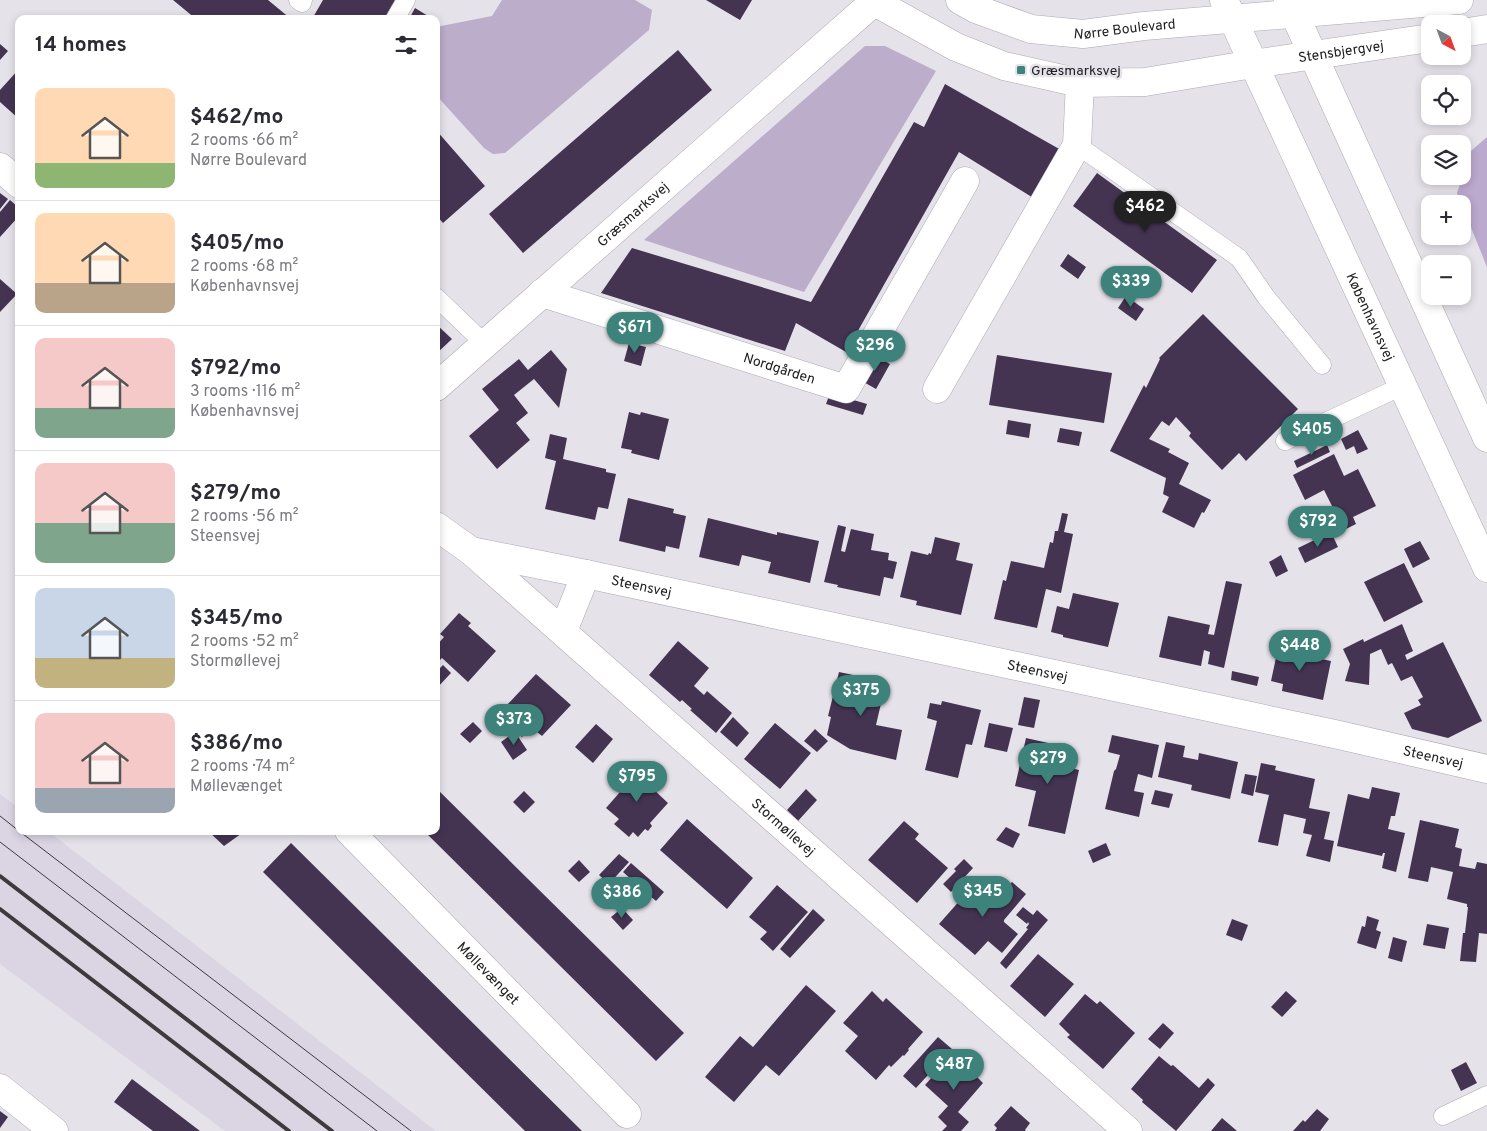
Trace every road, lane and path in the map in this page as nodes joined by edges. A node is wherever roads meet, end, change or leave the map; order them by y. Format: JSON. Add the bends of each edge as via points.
{"nodes":[{"id":1,"x":298,"y":0,"type":"edge"},
{"id":2,"x":303,"y":0,"type":"edge"},
{"id":3,"x":406,"y":0,"type":"edge"},
{"id":4,"x":960,"y":0,"type":"edge"},
{"id":5,"x":1459,"y":0,"type":"edge"},
{"id":6,"x":874,"y":1,"type":"edge"},
{"id":7,"x":1292,"y":7,"type":"edge"},
{"id":8,"x":1228,"y":10,"type":"edge"},
{"id":9,"x":397,"y":15,"type":"edge"},
{"id":10,"x":1487,"y":29,"type":"edge"},
{"id":11,"x":1471,"y":32,"type":"edge"},
{"id":12,"x":1421,"y":39,"type":"edge"},
{"id":13,"x":1314,"y":56,"type":"junction"},
{"id":14,"x":1253,"y":64,"type":"junction"},
{"id":15,"x":1080,"y":83,"type":"junction"},
{"id":16,"x":1077,"y":145,"type":"junction"},
{"id":17,"x":0,"y":167,"type":"edge"},
{"id":18,"x":15,"y":180,"type":"edge"},
{"id":19,"x":965,"y":181,"type":"dead end"},
{"id":20,"x":542,"y":293,"type":"junction"},
{"id":21,"x":440,"y":301,"type":"edge"},
{"id":22,"x":485,"y":344,"type":"junction"},
{"id":23,"x":1322,"y":365,"type":"dead end"},
{"id":24,"x":440,"y":383,"type":"edge"},
{"id":25,"x":1402,"y":386,"type":"junction"},
{"id":26,"x":937,"y":389,"type":"dead end"},
{"id":27,"x":1487,"y":438,"type":"edge"},
{"id":28,"x":1285,"y":441,"type":"dead end"},
{"id":29,"x":440,"y":529,"type":"edge"},
{"id":30,"x":471,"y":551,"type":"junction"},
{"id":31,"x":1487,"y":568,"type":"edge"},
{"id":32,"x":586,"y":574,"type":"junction"},
{"id":33,"x":562,"y":631,"type":"junction"},
{"id":34,"x":1487,"y":769,"type":"edge"},
{"id":35,"x":353,"y":835,"type":"edge"},
{"id":36,"x":0,"y":1088,"type":"edge"},
{"id":37,"x":1487,"y":1095,"type":"edge"},
{"id":38,"x":627,"y":1114,"type":"dead end"},
{"id":39,"x":1443,"y":1116,"type":"dead end"},
{"id":40,"x":54,"y":1131,"type":"edge"},
{"id":41,"x":1128,"y":1131,"type":"edge"}],
"edges":[{"from":1,"to":2,"type":"lane","via":[[302,3]]},
{"from":3,"to":9,"type":"lane"},
{"from":4,"to":8,"type":"street","name":"Nørre Boulevard","via":[[1032,29],[1083,34]]},
{"from":5,"to":7,"type":"street"},
{"from":6,"to":15,"type":"street","via":[[956,47],[1004,66]]},
{"from":6,"to":20,"type":"street","name":"Græsmarksvej"},
{"from":7,"to":8,"type":"street","name":"Nørre Boulevard"},
{"from":7,"to":13,"type":"street"},
{"from":8,"to":14,"type":"street","name":"Københavnsvej"},
{"from":10,"to":11,"type":"street"},
{"from":12,"to":13,"type":"street","name":"Stensbjergvej"},
{"from":13,"to":14,"type":"street","name":"Stensbjergvej"},
{"from":13,"to":27,"type":"street"},
{"from":14,"to":15,"type":"street","via":[[1145,82]]},
{"from":14,"to":25,"type":"street","name":"Københavnsvej"},
{"from":15,"to":16,"type":"street"},
{"from":16,"to":23,"type":"lane","via":[[1239,258],[1266,297]]},
{"from":16,"to":26,"type":"street"},
{"from":17,"to":18,"type":"street"},
{"from":19,"to":20,"type":"street","name":"Nordgården","via":[[846,389]]},
{"from":20,"to":22,"type":"street","name":"Græsmarksvej"},
{"from":21,"to":22,"type":"lane"},
{"from":22,"to":24,"type":"street","name":"Græsmarksvej"},
{"from":25,"to":28,"type":"lane"},
{"from":25,"to":31,"type":"street","name":"Københavnsvej"},
{"from":29,"to":30,"type":"street","name":"Stormøllevej"},
{"from":30,"to":32,"type":"street","name":"Steensvej"},
{"from":30,"to":33,"type":"street","name":"Stormøllevej"},
{"from":32,"to":33,"type":"street"},
{"from":32,"to":34,"type":"street","name":"Steensvej"},
{"from":33,"to":41,"type":"street","name":"Stormøllevej"},
{"from":35,"to":38,"type":"street","name":"Møllevænget"},
{"from":36,"to":40,"type":"street"},
{"from":37,"to":39,"type":"lane"}]}
